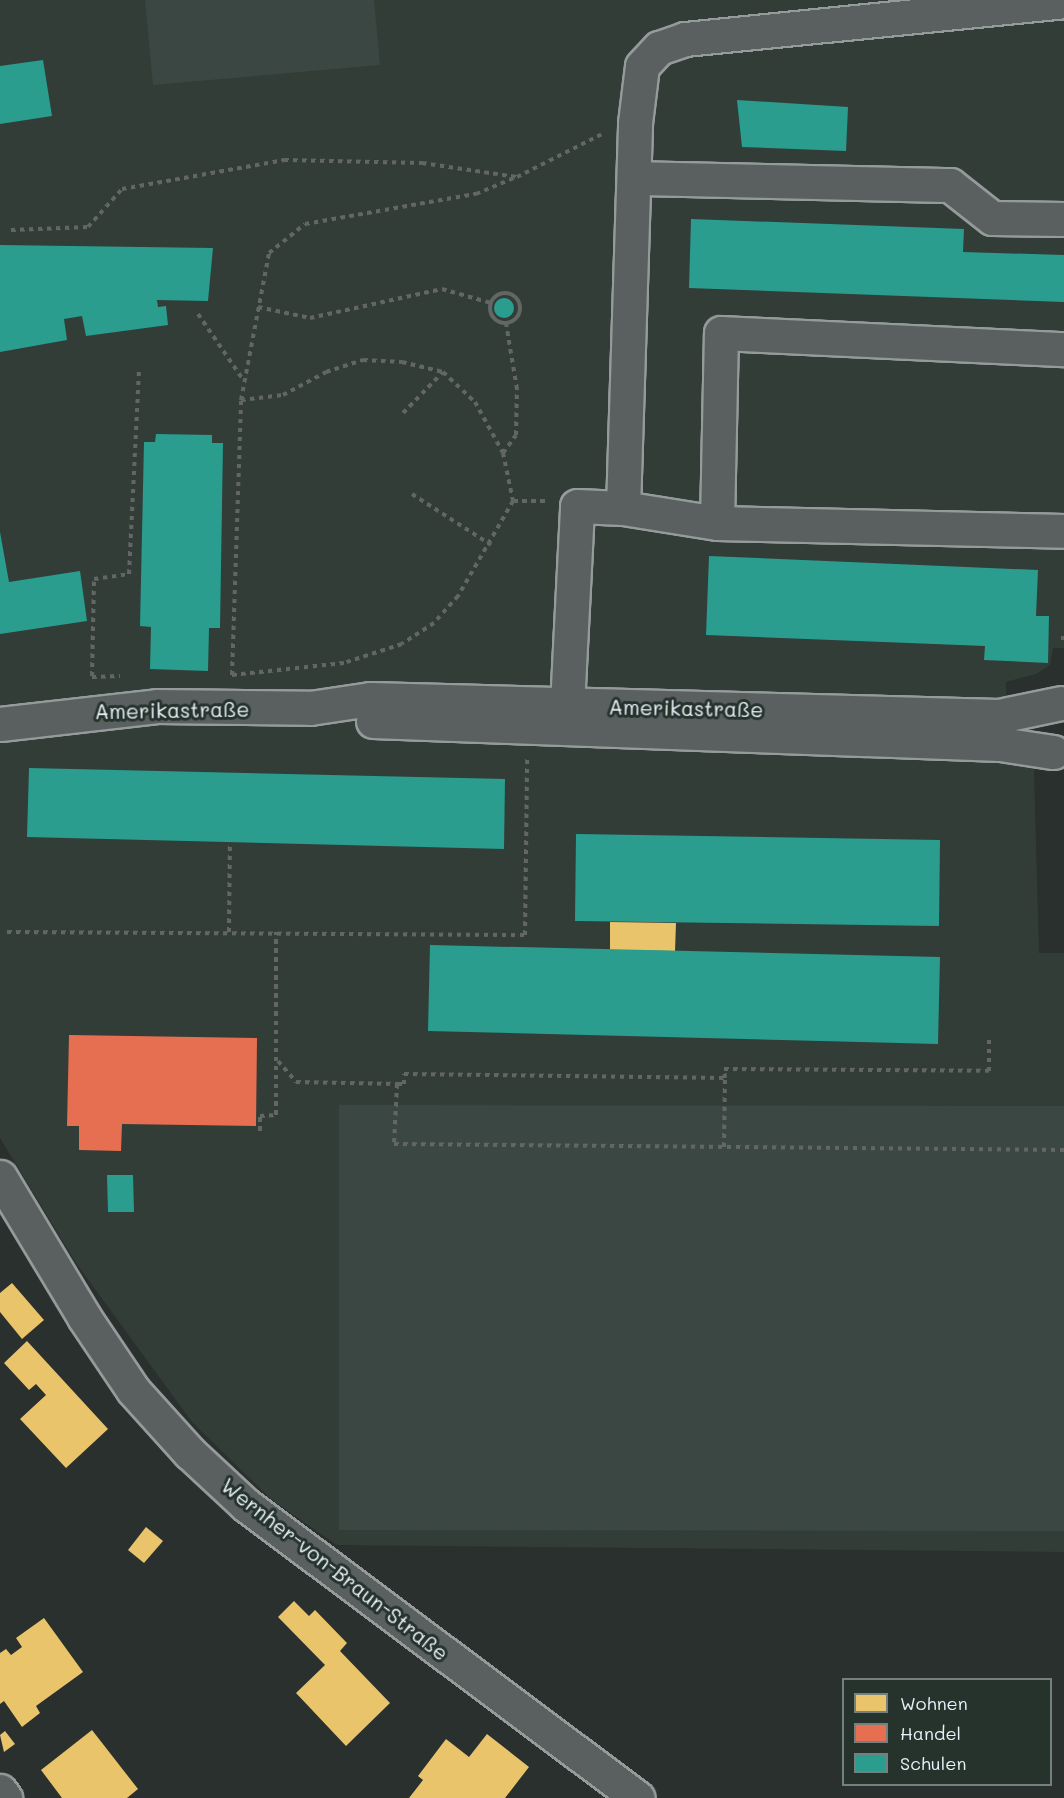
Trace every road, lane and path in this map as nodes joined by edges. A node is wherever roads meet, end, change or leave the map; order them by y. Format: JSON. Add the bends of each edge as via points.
{"nodes":[{"id":1,"x":1064,"y":1,"type":"edge"},
{"id":2,"x":635,"y":123,"type":"junction"},
{"id":3,"x":517,"y":177,"type":"junction"},
{"id":4,"x":636,"y":178,"type":"junction"},
{"id":5,"x":1064,"y":219,"type":"edge"},
{"id":6,"x":11,"y":230,"type":"dead end"},
{"id":7,"x":491,"y":303,"type":"junction"},
{"id":8,"x":258,"y":307,"type":"junction"},
{"id":9,"x":198,"y":314,"type":"dead end"},
{"id":10,"x":506,"y":323,"type":"junction"},
{"id":11,"x":1064,"y":349,"type":"edge"},
{"id":12,"x":139,"y":369,"type":"dead end"},
{"id":13,"x":443,"y":372,"type":"junction"},
{"id":14,"x":243,"y":378,"type":"junction"},
{"id":15,"x":241,"y":400,"type":"junction"},
{"id":16,"x":403,"y":412,"type":"dead end"},
{"id":17,"x":503,"y":453,"type":"junction"},
{"id":18,"x":412,"y":494,"type":"dead end"},
{"id":19,"x":623,"y":508,"type":"junction"},
{"id":20,"x":717,"y":523,"type":"junction"},
{"id":21,"x":1064,"y":531,"type":"edge"},
{"id":22,"x":491,"y":545,"type":"junction"},
{"id":23,"x":92,"y":676,"type":"dead end"},
{"id":24,"x":1063,"y":702,"type":"edge"},
{"id":25,"x":310,"y":708,"type":"junction"},
{"id":26,"x":566,"y":716,"type":"junction"},
{"id":27,"x":0,"y":724,"type":"edge"},
{"id":28,"x":528,"y":726,"type":"junction"},
{"id":29,"x":1059,"y":761,"type":"edge"},
{"id":30,"x":230,"y":842,"type":"dead end"},
{"id":31,"x":7,"y":932,"type":"dead end"},
{"id":32,"x":229,"y":932,"type":"junction"},
{"id":33,"x":276,"y":932,"type":"junction"},
{"id":34,"x":989,"y":1037,"type":"dead end"},
{"id":35,"x":278,"y":1061,"type":"junction"},
{"id":36,"x":725,"y":1078,"type":"junction"},
{"id":37,"x":397,"y":1084,"type":"junction"},
{"id":38,"x":260,"y":1131,"type":"dead end"},
{"id":39,"x":724,"y":1147,"type":"junction"},
{"id":40,"x":1064,"y":1150,"type":"edge"},
{"id":41,"x":0,"y":1177,"type":"edge"},
{"id":42,"x":0,"y":1791,"type":"edge"},
{"id":43,"x":5,"y":1798,"type":"edge"},
{"id":44,"x":637,"y":1798,"type":"edge"}],
"edges":[{"from":1,"to":2,"type":"street","via":[[685,39],[659,48],[642,66]]},
{"from":2,"to":3,"type":"path","via":[[610,130]]},
{"from":2,"to":4,"type":"street"},
{"from":3,"to":6,"type":"path","via":[[422,163],[284,160],[122,189],[87,227]]},
{"from":3,"to":8,"type":"path","via":[[476,195],[305,224],[269,253]]},
{"from":4,"to":5,"type":"street","via":[[950,185],[992,218]]},
{"from":4,"to":19,"type":"street"},
{"from":7,"to":8,"type":"path","via":[[442,289],[310,318]]},
{"from":7,"to":10,"type":"path","via":[[494,318]]},
{"from":7,"to":10,"type":"path","via":[[499,294],[506,293],[518,301],[518,315]]},
{"from":8,"to":14,"type":"path"},
{"from":9,"to":14,"type":"path"},
{"from":10,"to":17,"type":"path","via":[[517,389],[516,435]]},
{"from":11,"to":20,"type":"street","via":[[721,333]]},
{"from":12,"to":23,"type":"path","via":[[129,574],[94,579]]},
{"from":13,"to":15,"type":"path","via":[[402,362],[363,360],[326,372],[283,395]]},
{"from":13,"to":16,"type":"path"},
{"from":13,"to":17,"type":"path","via":[[475,402]]},
{"from":14,"to":15,"type":"path"},
{"from":15,"to":22,"type":"path","via":[[232,675],[344,663],[402,644],[434,623],[452,603]]},
{"from":17,"to":22,"type":"path","via":[[513,501]]},
{"from":18,"to":22,"type":"path"},
{"from":19,"to":20,"type":"street"},
{"from":19,"to":26,"type":"street","via":[[577,506]]},
{"from":20,"to":21,"type":"street"},
{"from":24,"to":26,"type":"street","name":"Amerikastraße","via":[[999,716]]},
{"from":24,"to":29,"type":"street","name":"Amerikastraße","via":[[1050,732]]},
{"from":25,"to":26,"type":"street","name":"Amerikastraße","via":[[370,699]]},
{"from":25,"to":27,"type":"street","name":"Amerikastraße","via":[[157,706]]},
{"from":25,"to":28,"type":"street","name":"Amerikastraße","via":[[367,721]]},
{"from":26,"to":28,"type":"street","name":"Amerikastraße"},
{"from":26,"to":29,"type":"street","name":"Amerikastraße","via":[[1000,744]]},
{"from":28,"to":33,"type":"path","via":[[525,935]]},
{"from":30,"to":32,"type":"path"},
{"from":31,"to":32,"type":"path"},
{"from":32,"to":33,"type":"path"},
{"from":33,"to":35,"type":"path"},
{"from":34,"to":36,"type":"path","via":[[989,1071],[724,1069]]},
{"from":35,"to":37,"type":"path","via":[[296,1082]]},
{"from":35,"to":38,"type":"path","via":[[276,1115],[260,1116]]},
{"from":36,"to":37,"type":"path","via":[[404,1074],[404,1084]]},
{"from":36,"to":39,"type":"path"},
{"from":37,"to":39,"type":"path","via":[[394,1144]]},
{"from":39,"to":40,"type":"path"},
{"from":41,"to":44,"type":"street","name":"Wernher-von-Braun-Straße","via":[[133,1390],[190,1454],[246,1505]]},
{"from":42,"to":43,"type":"street"}]}
